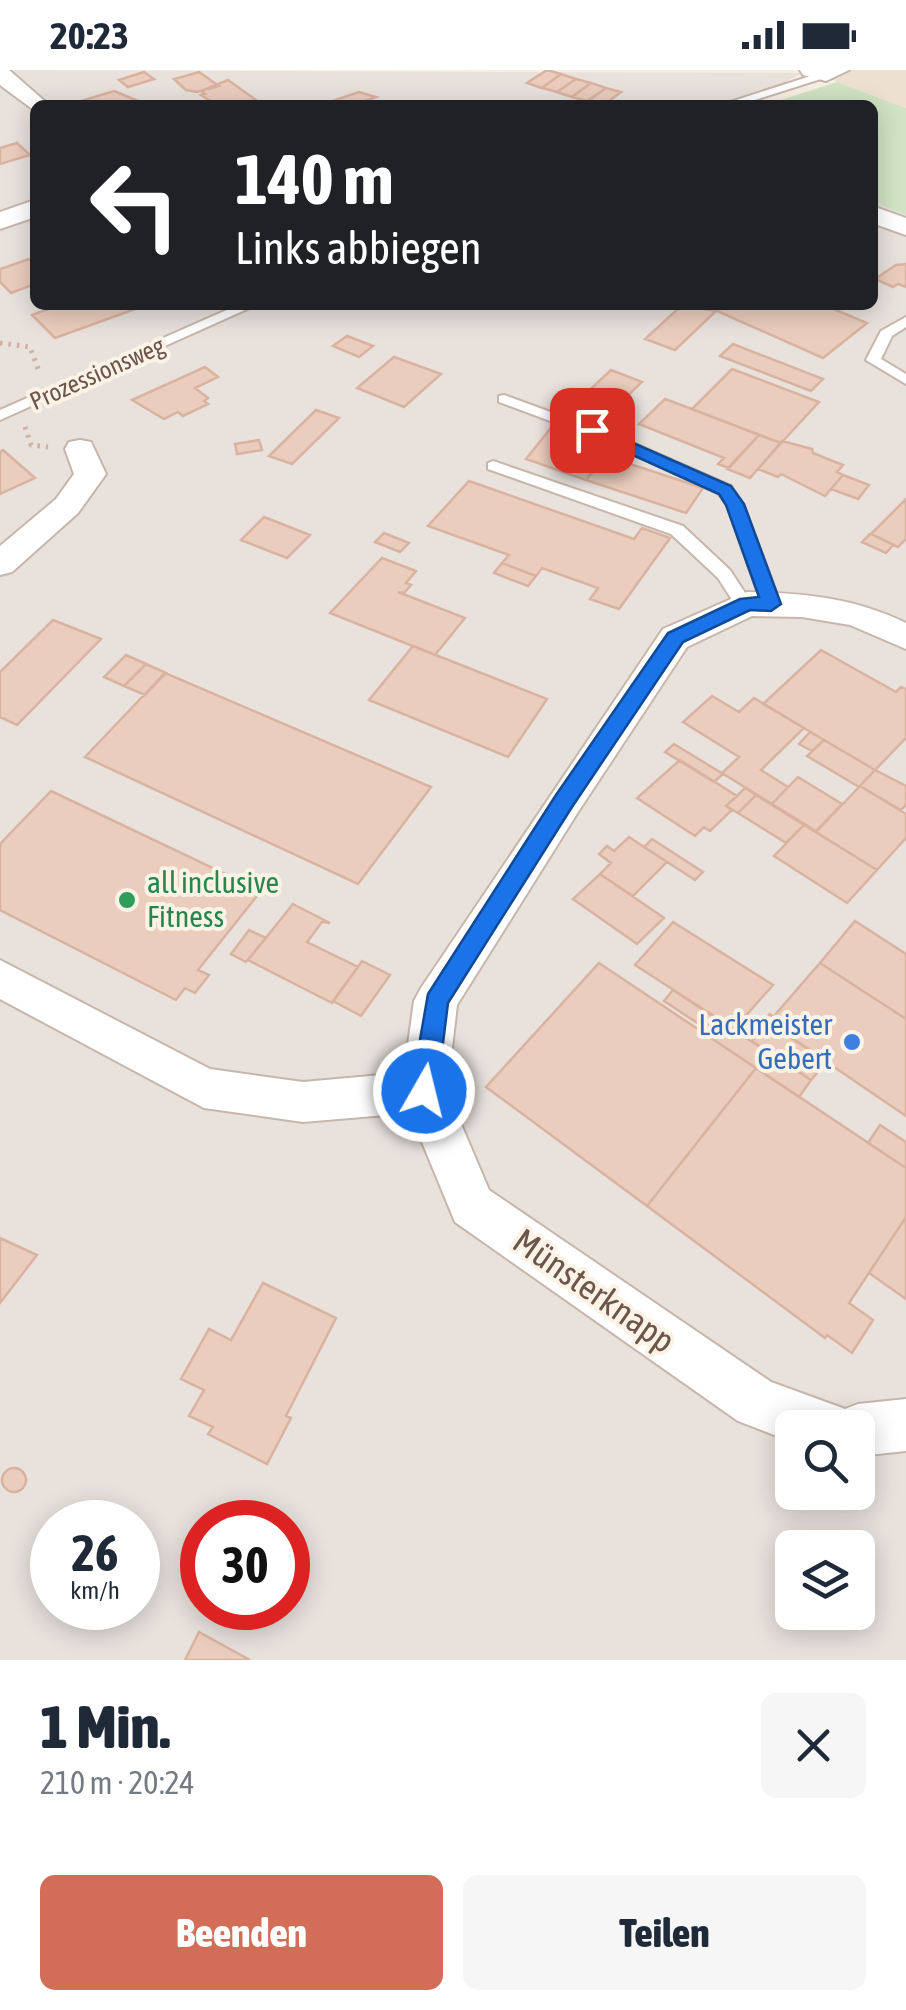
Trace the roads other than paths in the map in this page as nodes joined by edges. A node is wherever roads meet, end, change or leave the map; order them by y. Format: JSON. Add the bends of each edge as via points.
{"nodes":[{"id":1,"x":825,"y":71,"type":"edge"},
{"id":2,"x":0,"y":74,"type":"edge"},
{"id":3,"x":31,"y":100,"type":"edge"},
{"id":4,"x":741,"y":100,"type":"edge"},
{"id":5,"x":30,"y":210,"type":"edge"},
{"id":6,"x":878,"y":218,"type":"edge"},
{"id":7,"x":0,"y":220,"type":"edge"},
{"id":8,"x":906,"y":226,"type":"edge"},
{"id":9,"x":238,"y":310,"type":"edge"},
{"id":10,"x":906,"y":320,"type":"edge"},
{"id":11,"x":906,"y":380,"type":"edge"},
{"id":12,"x":504,"y":399,"type":"dead end"},
{"id":13,"x":0,"y":416,"type":"edge"},
{"id":14,"x":80,"y":449,"type":"road end"},
{"id":15,"x":494,"y":466,"type":"dead end"},
{"id":16,"x":0,"y":564,"type":"edge"},
{"id":17,"x":758,"y":604,"type":"junction"},
{"id":18,"x":906,"y":637,"type":"edge"},
{"id":19,"x":0,"y":978,"type":"edge"},
{"id":20,"x":424,"y":1091,"type":"junction"},
{"id":21,"x":775,"y":1410,"type":"edge"},
{"id":22,"x":906,"y":1425,"type":"edge"},
{"id":23,"x":875,"y":1428,"type":"edge"}],
"edges":[{"from":1,"to":4,"type":"lane"},
{"from":2,"to":3,"type":"street"},
{"from":5,"to":7,"type":"street"},
{"from":6,"to":8,"type":"street"},
{"from":9,"to":13,"type":"lane","name":"Prozessionsweg"},
{"from":10,"to":11,"type":"lane","via":[[886,334],[872,360]]},
{"from":12,"to":17,"type":"lane","via":[[618,440],[725,490],[735,504]]},
{"from":14,"to":16,"type":"street","via":[[90,474],[68,506]]},
{"from":15,"to":17,"type":"lane","via":[[677,530]]},
{"from":17,"to":18,"type":"street","via":[[858,614]]},
{"from":17,"to":20,"type":"street","via":[[676,638],[564,801],[436,1001]]},
{"from":19,"to":20,"type":"street","via":[[204,1088],[304,1102]]},
{"from":20,"to":21,"type":"street","name":"Münsterknapp","via":[[472,1206],[756,1404]]},
{"from":22,"to":23,"type":"street"}]}
